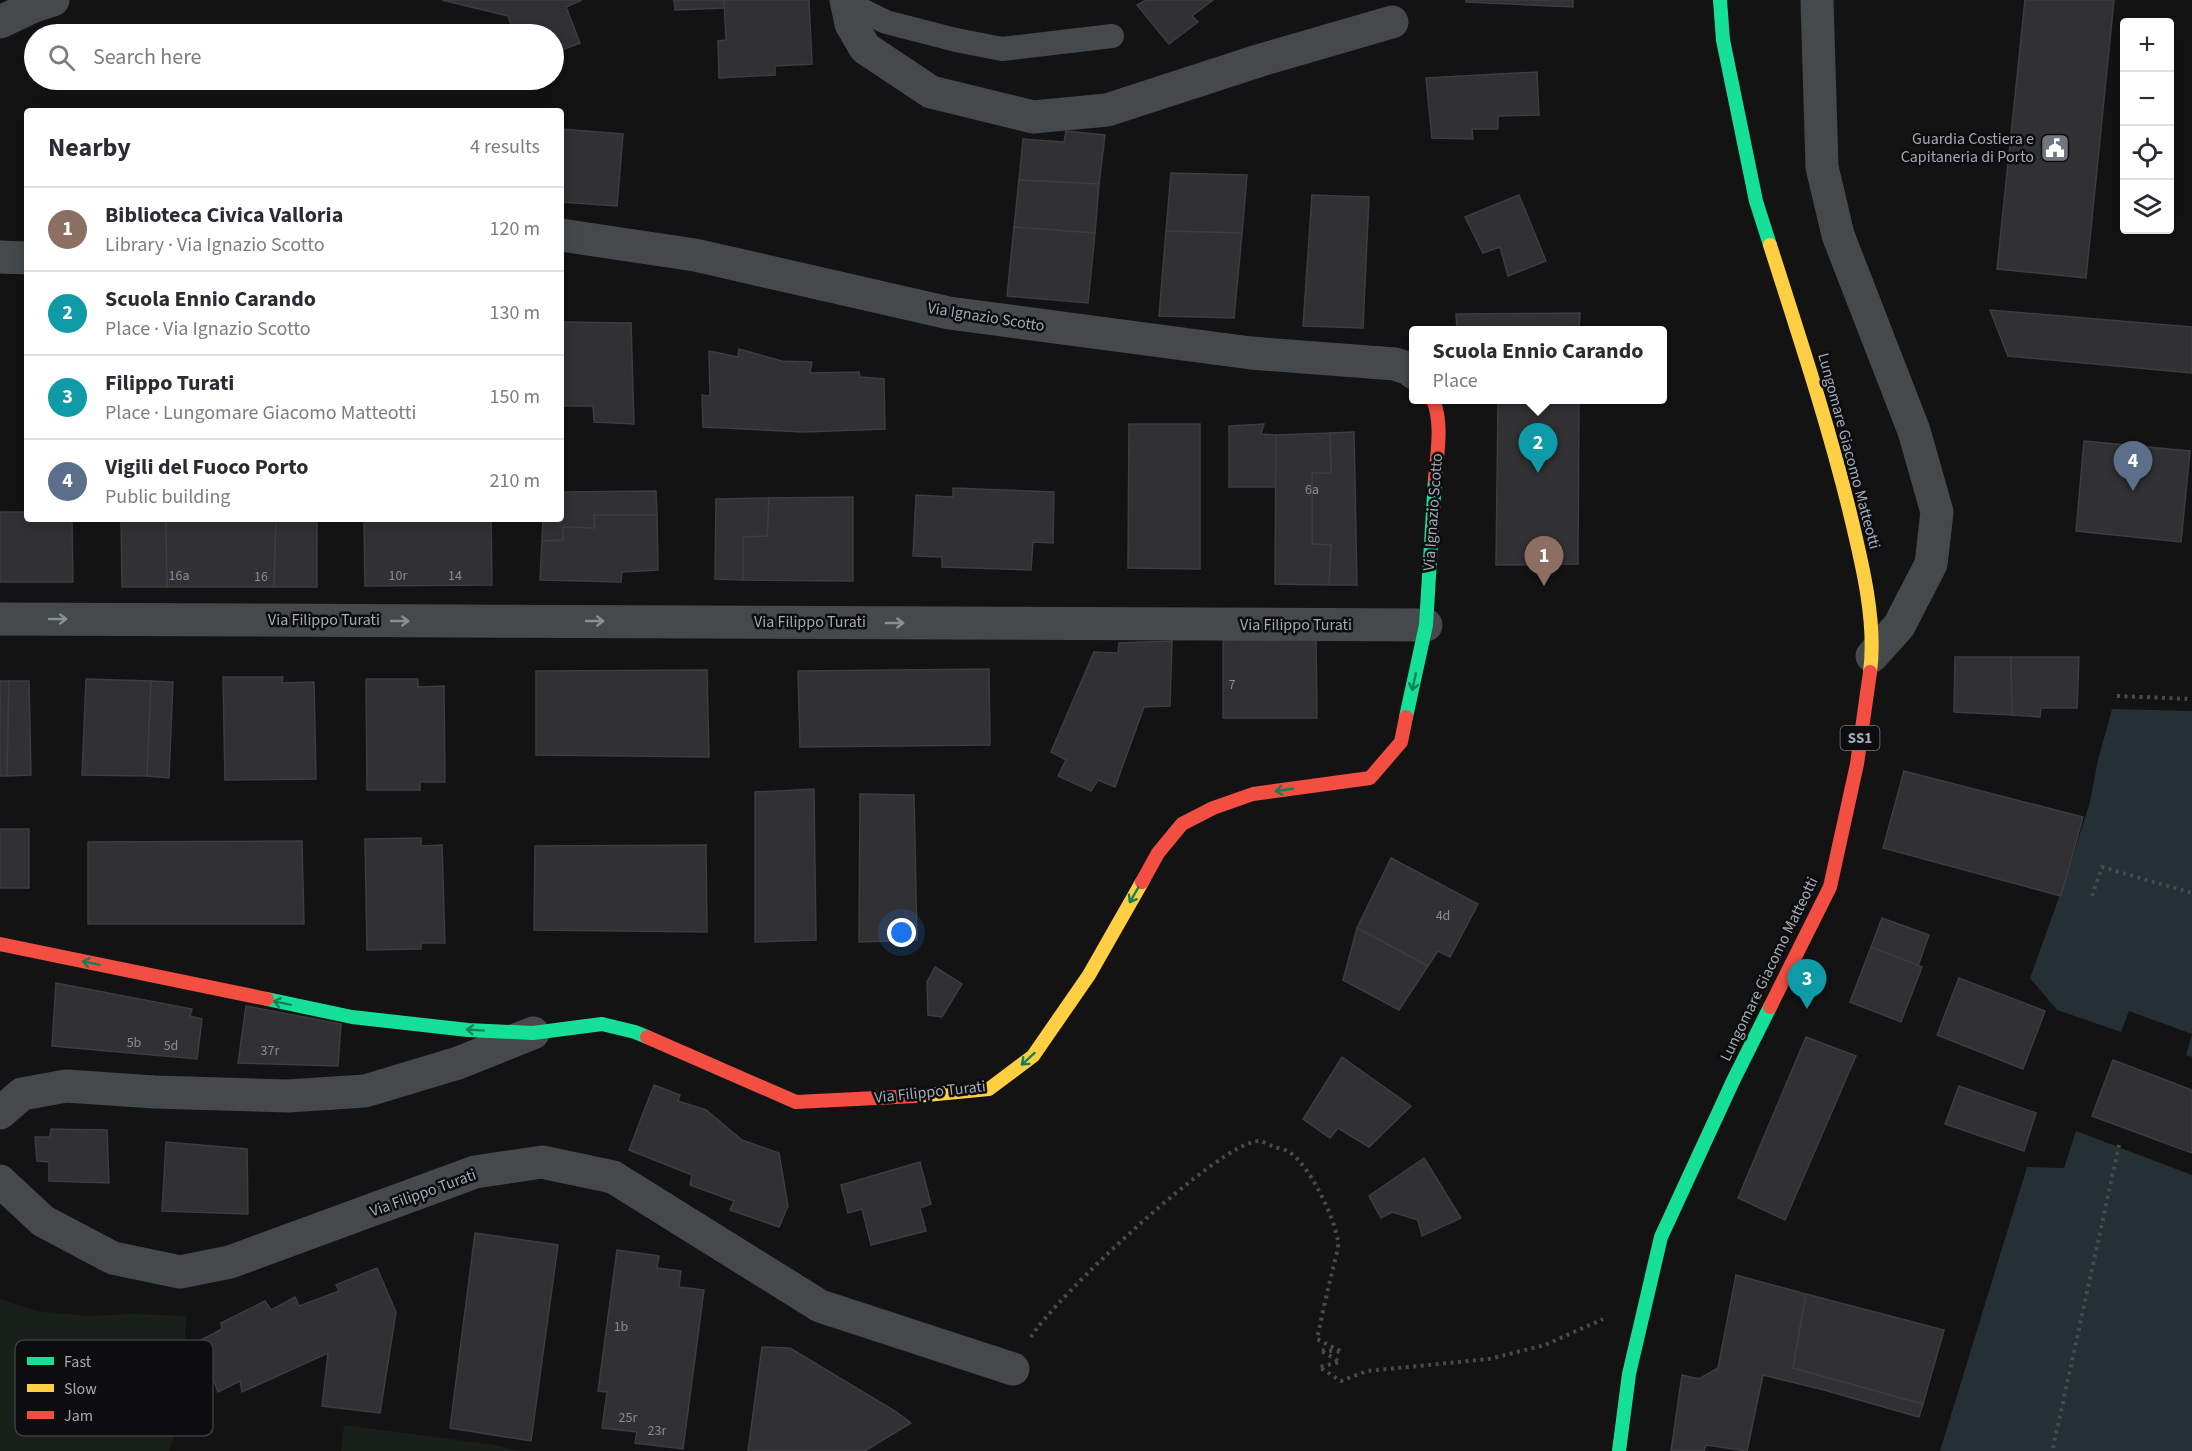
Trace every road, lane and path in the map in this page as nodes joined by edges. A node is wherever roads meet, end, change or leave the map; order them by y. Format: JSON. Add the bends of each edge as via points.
{"nodes":[{"id":1,"x":53,"y":0,"type":"edge"},
{"id":2,"x":1720,"y":0,"type":"edge"},
{"id":3,"x":1817,"y":0,"type":"edge"},
{"id":4,"x":846,"y":2,"type":"edge"},
{"id":5,"x":0,"y":22,"type":"edge"},
{"id":6,"x":1392,"y":22,"type":"dead end"},
{"id":7,"x":1112,"y":36,"type":"dead end"},
{"id":8,"x":564,"y":235,"type":"edge"},
{"id":9,"x":0,"y":257,"type":"edge"},
{"id":10,"x":24,"y":258,"type":"edge"},
{"id":11,"x":1409,"y":369,"type":"edge"},
{"id":12,"x":1435,"y":404,"type":"edge"},
{"id":13,"x":0,"y":619,"type":"edge"},
{"id":14,"x":1426,"y":625,"type":"junction"},
{"id":15,"x":1872,"y":656,"type":"junction"},
{"id":16,"x":2117,"y":696,"type":"dead end"},
{"id":17,"x":2192,"y":699,"type":"edge"},
{"id":18,"x":2192,"y":893,"type":"edge"},
{"id":19,"x":2092,"y":896,"type":"dead end"},
{"id":20,"x":0,"y":944,"type":"edge"},
{"id":21,"x":533,"y":1033,"type":"junction"},
{"id":22,"x":0,"y":1113,"type":"edge"},
{"id":23,"x":2119,"y":1145,"type":"dead end"},
{"id":24,"x":0,"y":1181,"type":"edge"},
{"id":25,"x":1605,"y":1318,"type":"dead end"},
{"id":26,"x":1013,"y":1369,"type":"joint"},
{"id":27,"x":2053,"y":1448,"type":"dead end"},
{"id":28,"x":1619,"y":1451,"type":"edge"}],
"edges":[{"from":1,"to":5,"type":"street"},
{"from":2,"to":15,"type":"street","name":"Lungomare Giacomo Matteotti","number":"SS1","via":[[1723,40],[1756,201],[1833,445],[1865,573]]},
{"from":3,"to":15,"type":"street","via":[[1822,167],[1838,235],[1914,431],[1937,512],[1931,564],[1899,626]]},
{"from":4,"to":6,"type":"street","via":[[851,24],[866,48],[931,92],[1033,117],[1107,110]]},
{"from":4,"to":7,"type":"lane","via":[[886,22],[1002,49]]},
{"from":8,"to":11,"type":"street","name":"Via Ignazio Scotto","via":[[694,255],[950,313],[1251,353],[1395,364]]},
{"from":9,"to":10,"type":"street"},
{"from":12,"to":14,"type":"street","name":"Via Ignazio Scotto","via":[[1438,430]]},
{"from":13,"to":14,"type":"street","name":"Via Filippo Turati","one_way":true},
{"from":14,"to":21,"type":"street","name":"Via Filippo Turati","one_way":true,"via":[[1401,742],[1370,778],[1253,794],[1182,824],[1158,853],[1089,975],[1033,1056],[989,1089],[796,1102],[635,1032],[602,1024]]},
{"from":15,"to":28,"type":"street","name":"Lungomare Giacomo Matteotti","number":"SS1","via":[[1857,764],[1830,887],[1733,1080],[1661,1237],[1629,1374]]},
{"from":16,"to":17,"type":"path"},
{"from":18,"to":19,"type":"path","via":[[2102,867]]},
{"from":21,"to":20,"type":"street","name":"Via Filippo Turati","one_way":true,"via":[[352,1017]]},
{"from":21,"to":22,"type":"street","name":"Via Filippo Turati","via":[[458,1063],[365,1091],[288,1096],[66,1086],[22,1094]]},
{"from":23,"to":27,"type":"path"},
{"from":24,"to":26,"type":"street","name":"Via Filippo Turati","via":[[43,1221],[113,1258],[180,1272],[230,1262],[475,1173],[542,1162],[613,1177],[820,1306]]},
{"from":25,"to":26,"type":"path","via":[[1545,1345],[1489,1359],[1367,1371],[1341,1380],[1319,1367],[1340,1362],[1320,1350],[1342,1352],[1317,1340],[1338,1243],[1329,1216],[1306,1170],[1290,1153],[1259,1141],[1232,1150],[1133,1230],[1037,1326]]}]}
